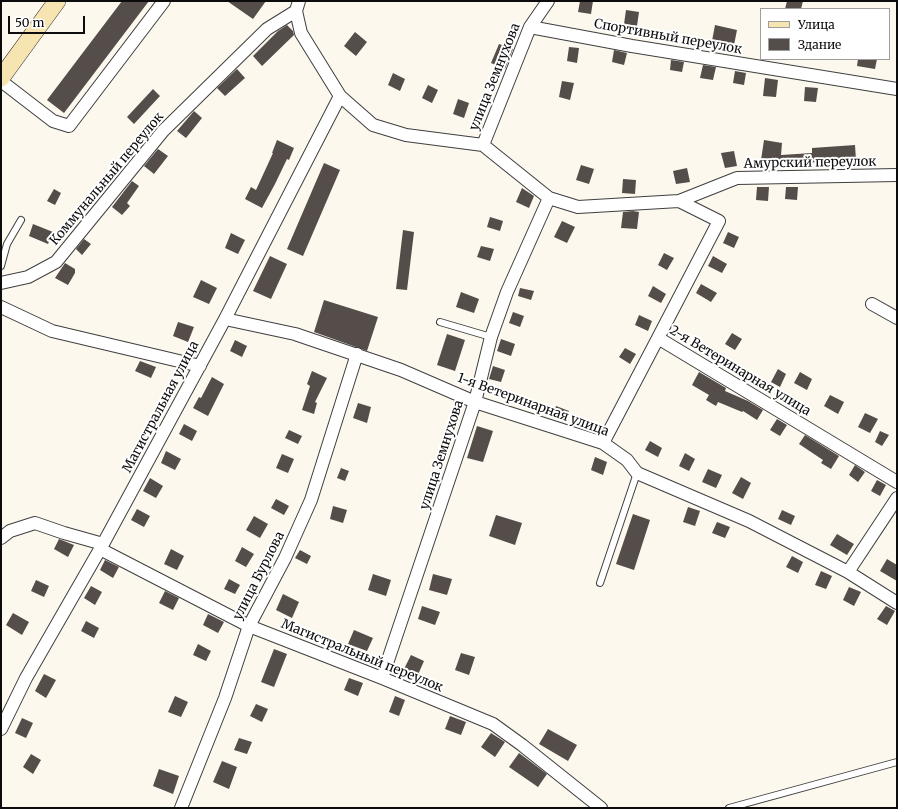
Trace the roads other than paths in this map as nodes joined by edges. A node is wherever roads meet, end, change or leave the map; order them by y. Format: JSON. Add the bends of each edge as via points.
{"nodes":[{"id":1,"x":57,"y":1,"type":"edge"},
{"id":2,"x":164,"y":1,"type":"edge"},
{"id":3,"x":548,"y":1,"type":"edge"},
{"id":4,"x":298,"y":6,"type":"edge"},
{"id":5,"x":530,"y":27,"type":"junction"},
{"id":6,"x":1,"y":80,"type":"edge"},
{"id":7,"x":897,"y":89,"type":"edge"},
{"id":8,"x":340,"y":96,"type":"junction"},
{"id":9,"x":483,"y":145,"type":"junction"},
{"id":10,"x":897,"y":175,"type":"edge"},
{"id":11,"x":549,"y":198,"type":"junction"},
{"id":12,"x":679,"y":201,"type":"junction"},
{"id":13,"x":21,"y":220,"type":"dead end"},
{"id":14,"x":1,"y":266,"type":"edge"},
{"id":15,"x":1,"y":282,"type":"edge"},
{"id":16,"x":872,"y":304,"type":"dead end"},
{"id":17,"x":1,"y":307,"type":"edge"},
{"id":18,"x":897,"y":318,"type":"edge"},
{"id":19,"x":225,"y":319,"type":"junction"},
{"id":20,"x":440,"y":322,"type":"dead end"},
{"id":21,"x":491,"y":337,"type":"junction"},
{"id":22,"x":658,"y":338,"type":"junction"},
{"id":23,"x":357,"y":354,"type":"junction"},
{"id":24,"x":200,"y":366,"type":"junction"},
{"id":25,"x":475,"y":402,"type":"junction"},
{"id":26,"x":603,"y":443,"type":"junction"},
{"id":27,"x":637,"y":473,"type":"junction"},
{"id":28,"x":897,"y":482,"type":"edge"},
{"id":29,"x":897,"y":498,"type":"edge"},
{"id":30,"x":1,"y":538,"type":"edge"},
{"id":31,"x":102,"y":547,"type":"junction"},
{"id":32,"x":848,"y":572,"type":"junction"},
{"id":33,"x":600,"y":583,"type":"dead end"},
{"id":34,"x":897,"y":603,"type":"edge"},
{"id":35,"x":249,"y":626,"type":"junction"},
{"id":36,"x":382,"y":678,"type":"junction"},
{"id":37,"x":1,"y":729,"type":"edge"},
{"id":38,"x":897,"y":762,"type":"edge"},
{"id":39,"x":181,"y":808,"type":"edge"},
{"id":40,"x":601,"y":808,"type":"edge"},
{"id":41,"x":729,"y":808,"type":"edge"}],
"edges":[{"from":1,"to":6,"type":"main road"},
{"from":2,"to":6,"type":"street","via":[[69,126],[53,121]]},
{"from":3,"to":5,"type":"street","name":"улица Земнухова"},
{"from":4,"to":8,"type":"street","via":[[301,33]]},
{"from":4,"to":15,"type":"street","name":"Коммунальный переулок","via":[[267,29],[163,131],[56,262],[28,277]]},
{"from":5,"to":7,"type":"street","name":"Спортивный переулок"},
{"from":5,"to":9,"type":"street","name":"улица Земнухова"},
{"from":8,"to":9,"type":"street","via":[[372,125],[406,135]]},
{"from":8,"to":19,"type":"street","name":"Магистральная улица"},
{"from":9,"to":11,"type":"street","name":"Амурский переулок"},
{"from":10,"to":12,"type":"street","name":"Амурский переулок","via":[[737,178]]},
{"from":11,"to":12,"type":"street","name":"Амурский переулок","via":[[578,207]]},
{"from":11,"to":21,"type":"street","name":"улица Земнухова","via":[[507,292]]},
{"from":12,"to":22,"type":"street","name":"2-я Ветеринарная улица","via":[[720,221]]},
{"from":13,"to":14,"type":"lane","via":[[7,244]]},
{"from":16,"to":18,"type":"street"},
{"from":17,"to":24,"type":"street","via":[[52,331]]},
{"from":19,"to":23,"type":"street","name":"1-я Ветеринарная улица","via":[[295,334]]},
{"from":19,"to":24,"type":"street","name":"Магистральная улица"},
{"from":20,"to":21,"type":"lane"},
{"from":21,"to":25,"type":"street","name":"улица Земнухова"},
{"from":22,"to":26,"type":"street"},
{"from":22,"to":28,"type":"street","name":"2-я Ветеринарная улица"},
{"from":23,"to":25,"type":"street","name":"1-я Ветеринарная улица"},
{"from":23,"to":35,"type":"street","name":"улица Бурлова","via":[[311,500],[285,558]]},
{"from":24,"to":31,"type":"street","name":"Магистральная улица"},
{"from":25,"to":26,"type":"street","name":"1-я Ветеринарная улица"},
{"from":25,"to":36,"type":"street","name":"улица Земнухова"},
{"from":26,"to":27,"type":"street","name":"1-я Ветеринарная улица","via":[[627,460]]},
{"from":27,"to":32,"type":"street","name":"1-я Ветеринарная улица","via":[[749,521]]},
{"from":27,"to":33,"type":"lane"},
{"from":29,"to":32,"type":"street"},
{"from":30,"to":31,"type":"street","name":"Магистральный переулок","via":[[10,531],[35,523]]},
{"from":31,"to":35,"type":"street","name":"Магистральный переулок"},
{"from":31,"to":37,"type":"street","name":"Магистральная улица","via":[[26,678]]},
{"from":32,"to":34,"type":"street","name":"1-я Ветеринарная улица"},
{"from":35,"to":36,"type":"street","name":"Магистральный переулок"},
{"from":35,"to":39,"type":"street","name":"улица Бурлова","via":[[225,698]]},
{"from":36,"to":40,"type":"street","name":"Магистральный переулок","via":[[493,724]]},
{"from":38,"to":41,"type":"lane"}]}
